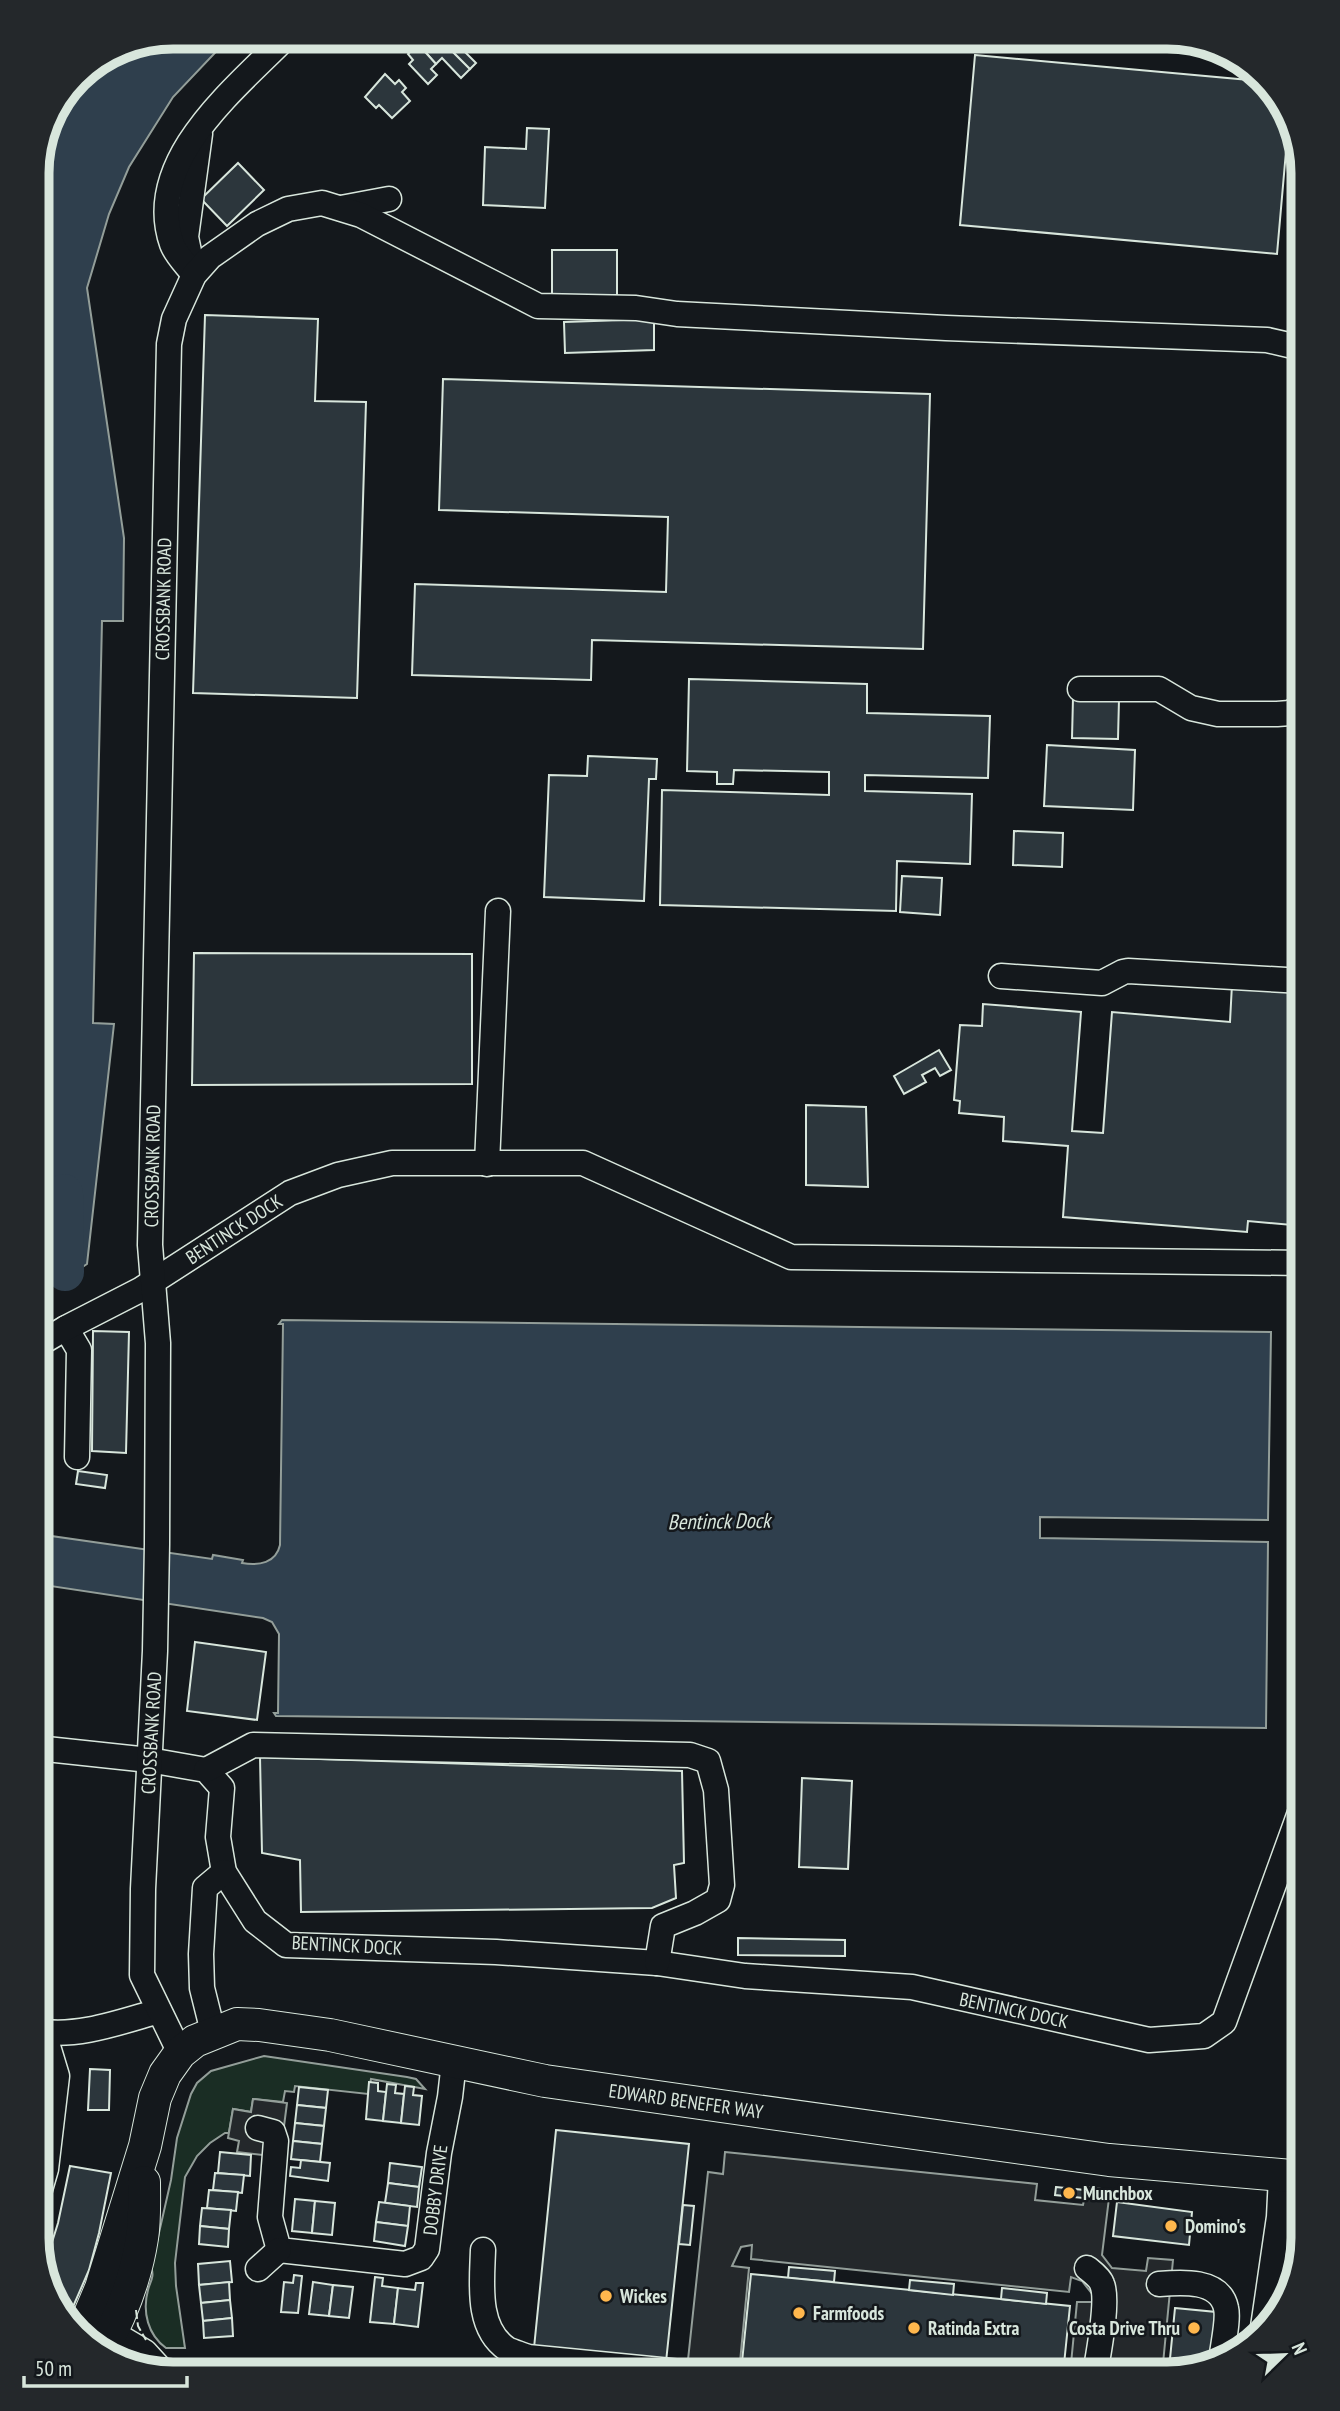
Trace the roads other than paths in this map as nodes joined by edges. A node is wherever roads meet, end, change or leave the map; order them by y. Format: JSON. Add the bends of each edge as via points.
{"nodes":[{"id":1,"x":274,"y":49,"type":"edge"},
{"id":2,"x":389,"y":199,"type":"dead end"},
{"id":3,"x":341,"y":208,"type":"junction"},
{"id":4,"x":194,"y":275,"type":"junction"},
{"id":5,"x":1291,"y":346,"type":"edge"},
{"id":6,"x":1080,"y":689,"type":"dead end"},
{"id":7,"x":1291,"y":712,"type":"edge"},
{"id":8,"x":498,"y":911,"type":"dead end"},
{"id":9,"x":1001,"y":976,"type":"dead end"},
{"id":10,"x":1291,"y":980,"type":"edge"},
{"id":11,"x":487,"y":1164,"type":"junction"},
{"id":12,"x":1291,"y":1263,"type":"edge"},
{"id":13,"x":153,"y":1282,"type":"junction"},
{"id":14,"x":66,"y":1328,"type":"junction"},
{"id":15,"x":49,"y":1338,"type":"edge"},
{"id":16,"x":77,"y":1457,"type":"dead end"},
{"id":17,"x":49,"y":1749,"type":"edge"},
{"id":18,"x":149,"y":1760,"type":"junction"},
{"id":19,"x":206,"y":1770,"type":"junction"},
{"id":20,"x":1291,"y":1837,"type":"edge"},
{"id":21,"x":225,"y":1872,"type":"junction"},
{"id":22,"x":657,"y":1963,"type":"junction"},
{"id":23,"x":159,"y":2011,"type":"junction"},
{"id":24,"x":49,"y":2032,"type":"edge"},
{"id":25,"x":213,"y":2032,"type":"junction"},
{"id":26,"x":180,"y":2053,"type":"junction"},
{"id":27,"x":49,"y":2054,"type":"edge"},
{"id":28,"x":454,"y":2062,"type":"junction"},
{"id":29,"x":258,"y":2128,"type":"dead end"},
{"id":30,"x":49,"y":2144,"type":"edge"},
{"id":31,"x":1291,"y":2177,"type":"edge"},
{"id":32,"x":1291,"y":2180,"type":"edge"},
{"id":33,"x":279,"y":2250,"type":"junction"},
{"id":34,"x":483,"y":2250,"type":"dead end"},
{"id":35,"x":1087,"y":2268,"type":"dead end"},
{"id":36,"x":258,"y":2269,"type":"dead end"},
{"id":37,"x":1159,"y":2284,"type":"dead end"},
{"id":38,"x":1265,"y":2313,"type":"edge"},
{"id":39,"x":96,"y":2334,"type":"edge"},
{"id":40,"x":1223,"y":2349,"type":"edge"},
{"id":41,"x":152,"y":2360,"type":"edge"},
{"id":42,"x":577,"y":2362,"type":"edge"},
{"id":43,"x":1097,"y":2362,"type":"edge"}],
"edges":[{"from":1,"to":4,"type":"street","via":[[214,110],[175,166],[167,192],[167,218],[173,245]]},
{"from":2,"to":3,"type":"street"},
{"from":3,"to":4,"type":"street","name":"CROSSBANK ROAD","via":[[322,203],[288,209],[232,240]]},
{"from":3,"to":5,"type":"street","via":[[538,306],[1267,340]]},
{"from":4,"to":13,"type":"street","name":"CROSSBANK ROAD","via":[[174,319],[169,344],[150,1245]]},
{"from":6,"to":7,"type":"street","via":[[1158,689],[1191,708],[1218,714]]},
{"from":8,"to":11,"type":"street"},
{"from":9,"to":10,"type":"street","via":[[1102,983],[1128,971]]},
{"from":11,"to":12,"type":"street","name":"BENTINCK DOCK","via":[[583,1163],[791,1257]]},
{"from":11,"to":13,"type":"street","name":"BENTINCK DOCK","via":[[391,1163],[338,1175],[290,1193]]},
{"from":13,"to":14,"type":"street","name":"BENTINCK DOCK"},
{"from":13,"to":18,"type":"street","name":"CROSSBANK ROAD","via":[[158,1343],[157,1544]]},
{"from":14,"to":15,"type":"street","name":"BENTINCK DOCK"},
{"from":14,"to":16,"type":"street","via":[[79,1350]]},
{"from":17,"to":18,"type":"street"},
{"from":18,"to":19,"type":"street"},
{"from":18,"to":23,"type":"street","name":"CROSSBANK ROAD","via":[[142,1975]]},
{"from":19,"to":21,"type":"street","name":"BENTINCK DOCK","via":[[222,1788],[218,1837]]},
{"from":19,"to":22,"type":"street","via":[[253,1745],[690,1755],[708,1761],[716,1790],[722,1885],[718,1900],[663,1926]]},
{"from":20,"to":22,"type":"street","name":"BENTINCK DOCK","via":[[1224,2022],[1204,2036],[1149,2040],[912,1987],[745,1976]]},
{"from":21,"to":22,"type":"street","name":"BENTINCK DOCK","via":[[255,1921],[286,1945]]},
{"from":21,"to":25,"type":"street","via":[[205,1888],[202,1988]]},
{"from":23,"to":24,"type":"street","via":[[111,2025]]},
{"from":23,"to":26,"type":"street","name":"CROSSBANK ROAD"},
{"from":25,"to":26,"type":"main road","name":"EDWARD BENEFER WAY"},
{"from":25,"to":28,"type":"main road","name":"EDWARD BENEFER WAY","via":[[237,2024],[259,2025]]},
{"from":26,"to":39,"type":"main road","name":"EDWARD BENEFER WAY","via":[[155,2098],[145,2146],[101,2288]]},
{"from":27,"to":30,"type":"street","via":[[57,2076]]},
{"from":28,"to":31,"type":"main road","name":"EDWARD BENEFER WAY","via":[[545,2081],[930,2136],[1109,2160]]},
{"from":28,"to":33,"type":"street","name":"DOBBY DRIVE","via":[[427,2249],[421,2258],[405,2264]]},
{"from":29,"to":33,"type":"street","via":[[273,2132],[276,2141],[270,2217]]},
{"from":32,"to":38,"type":"street","via":[[1279,2217]]},
{"from":33,"to":36,"type":"street"},
{"from":34,"to":42,"type":"street","via":[[482,2295],[493,2336],[508,2350],[528,2357]]},
{"from":35,"to":43,"type":"street","via":[[1102,2284],[1104,2296]]},
{"from":37,"to":40,"type":"street","via":[[1200,2284],[1222,2298],[1227,2309]]},
{"from":39,"to":41,"type":"street","via":[[145,2353]]}]}
